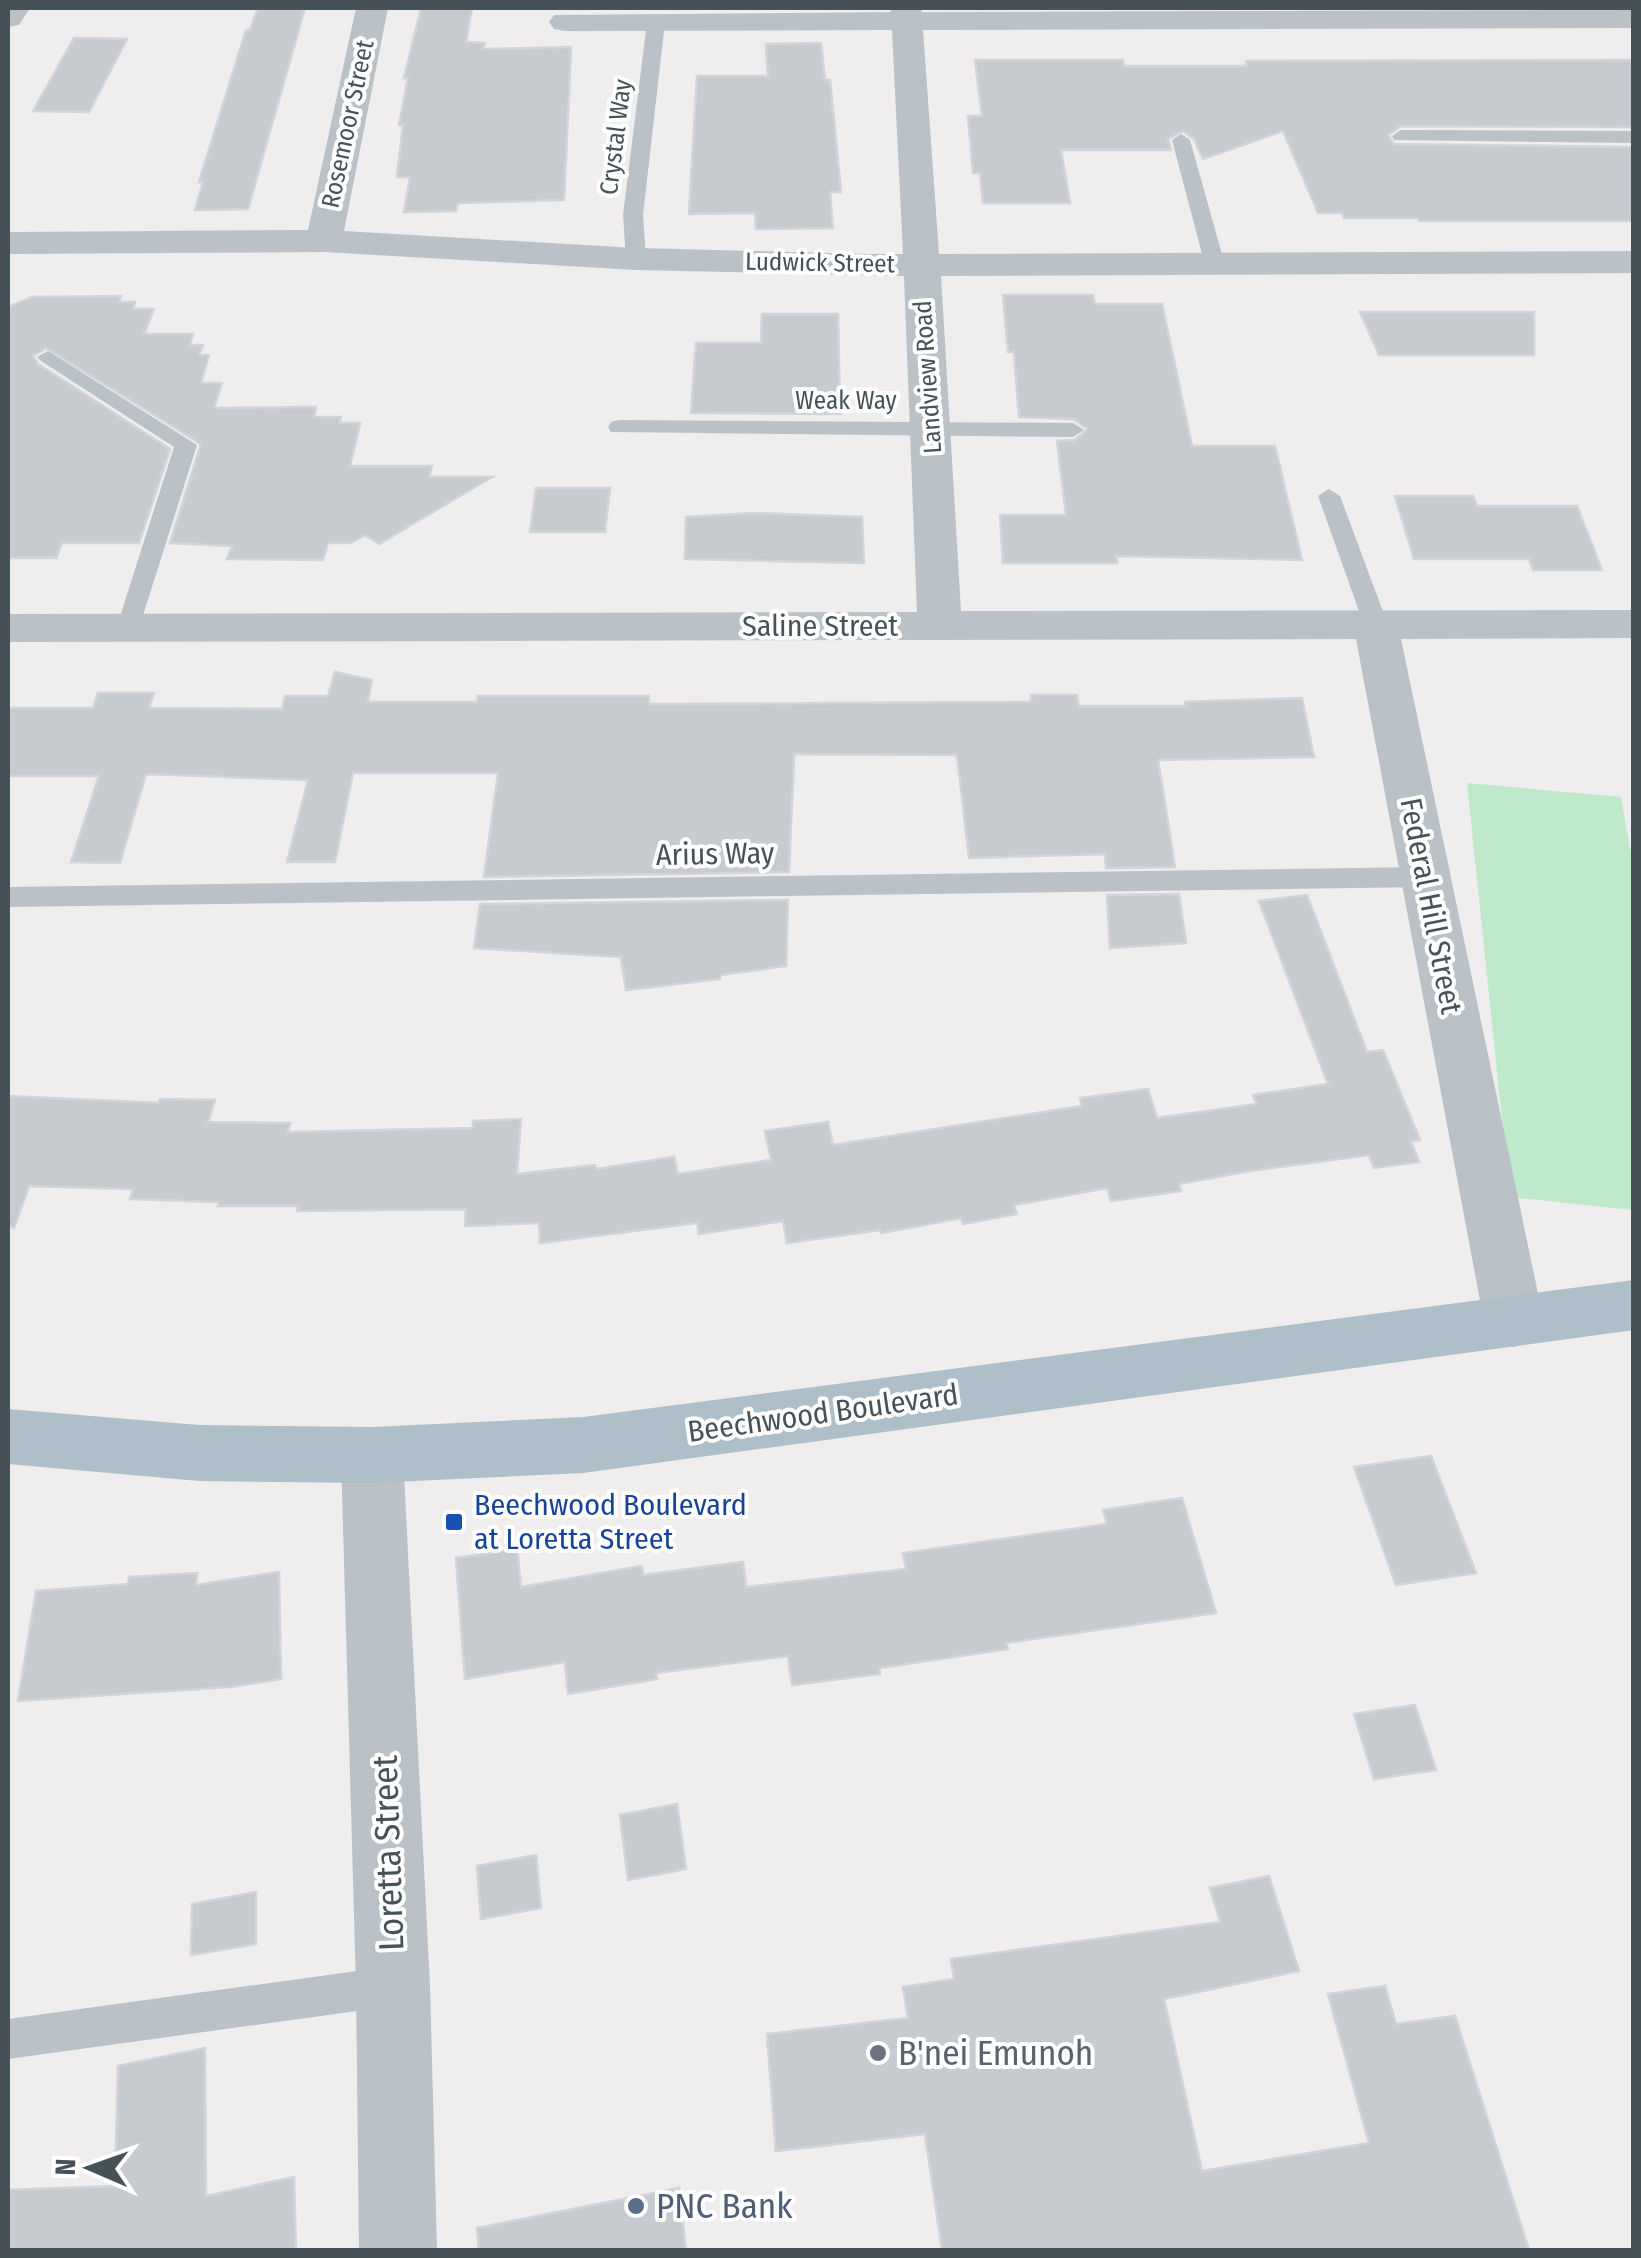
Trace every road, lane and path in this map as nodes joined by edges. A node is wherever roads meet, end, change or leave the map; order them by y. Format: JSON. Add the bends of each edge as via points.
{"nodes":[{"id":1,"x":14,"y":8,"type":"edge"},
{"id":2,"x":372,"y":8,"type":"edge"},
{"id":3,"x":906,"y":14,"type":"edge"},
{"id":4,"x":8,"y":18,"type":"edge"},
{"id":5,"x":1634,"y":19,"type":"edge"},
{"id":6,"x":565,"y":22,"type":"dead end"},
{"id":7,"x":656,"y":22,"type":"junction"},
{"id":8,"x":1401,"y":136,"type":"dead end"},
{"id":9,"x":1634,"y":137,"type":"edge"},
{"id":10,"x":1181,"y":140,"type":"dead end"},
{"id":11,"x":324,"y":241,"type":"junction"},
{"id":12,"x":8,"y":243,"type":"edge"},
{"id":13,"x":636,"y":259,"type":"junction"},
{"id":14,"x":1634,"y":262,"type":"edge"},
{"id":15,"x":920,"y":265,"type":"junction"},
{"id":16,"x":1215,"y":265,"type":"junction"},
{"id":17,"x":48,"y":357,"type":"dead end"},
{"id":18,"x":619,"y":428,"type":"dead end"},
{"id":19,"x":932,"y":430,"type":"junction"},
{"id":20,"x":1073,"y":430,"type":"dead end"},
{"id":21,"x":1329,"y":496,"type":"dead end"},
{"id":22,"x":1634,"y":624,"type":"edge"},
{"id":23,"x":1376,"y":625,"type":"junction"},
{"id":24,"x":129,"y":626,"type":"junction"},
{"id":25,"x":940,"y":626,"type":"junction"},
{"id":26,"x":8,"y":628,"type":"edge"},
{"id":27,"x":1424,"y":877,"type":"junction"},
{"id":28,"x":8,"y":897,"type":"edge"},
{"id":29,"x":1634,"y":1306,"type":"edge"},
{"id":30,"x":1514,"y":1322,"type":"junction"},
{"id":31,"x":8,"y":1437,"type":"edge"},
{"id":32,"x":372,"y":1455,"type":"junction"},
{"id":33,"x":394,"y":1986,"type":"junction"},
{"id":34,"x":8,"y":2039,"type":"edge"},
{"id":35,"x":398,"y":2250,"type":"edge"}],
"edges":[{"from":1,"to":4,"type":"street"},
{"from":2,"to":11,"type":"street","name":"Rosemoor Street"},
{"from":3,"to":5,"type":"street"},
{"from":3,"to":7,"type":"street"},
{"from":3,"to":15,"type":"street","name":"Landview Road"},
{"from":6,"to":7,"type":"street"},
{"from":7,"to":13,"type":"lane","name":"Crystal Way","via":[[633,216]]},
{"from":8,"to":9,"type":"lane"},
{"from":10,"to":16,"type":"lane"},
{"from":11,"to":12,"type":"street","name":"Ludwick Street"},
{"from":11,"to":13,"type":"street","name":"Ludwick Street"},
{"from":13,"to":15,"type":"street","name":"Ludwick Street"},
{"from":14,"to":16,"type":"street","name":"Ludwick Street"},
{"from":15,"to":16,"type":"street","name":"Ludwick Street"},
{"from":15,"to":19,"type":"street","name":"Landview Road"},
{"from":17,"to":24,"type":"lane","via":[[186,445]]},
{"from":18,"to":19,"type":"lane","name":"Weak Way"},
{"from":19,"to":20,"type":"lane","name":"Weak Way"},
{"from":19,"to":25,"type":"street","name":"Landview Road"},
{"from":21,"to":23,"type":"lane","name":"Federal Hill Street"},
{"from":22,"to":23,"type":"street","name":"Saline Street"},
{"from":23,"to":25,"type":"street","name":"Saline Street"},
{"from":23,"to":27,"type":"street","name":"Federal Hill Street"},
{"from":24,"to":25,"type":"street","name":"Saline Street"},
{"from":24,"to":26,"type":"street","name":"Saline Street"},
{"from":27,"to":28,"type":"lane","name":"Arius Way"},
{"from":27,"to":30,"type":"street","name":"Federal Hill Street"},
{"from":29,"to":30,"type":"main road","name":"Beechwood Boulevard"},
{"from":30,"to":32,"type":"main road","name":"Beechwood Boulevard","via":[[583,1444]]},
{"from":31,"to":32,"type":"main road","name":"Beechwood Boulevard","via":[[199,1453]]},
{"from":32,"to":33,"type":"street","name":"Loretta Street"},
{"from":33,"to":34,"type":"lane"},
{"from":33,"to":35,"type":"street","name":"Loretta Street"}]}
